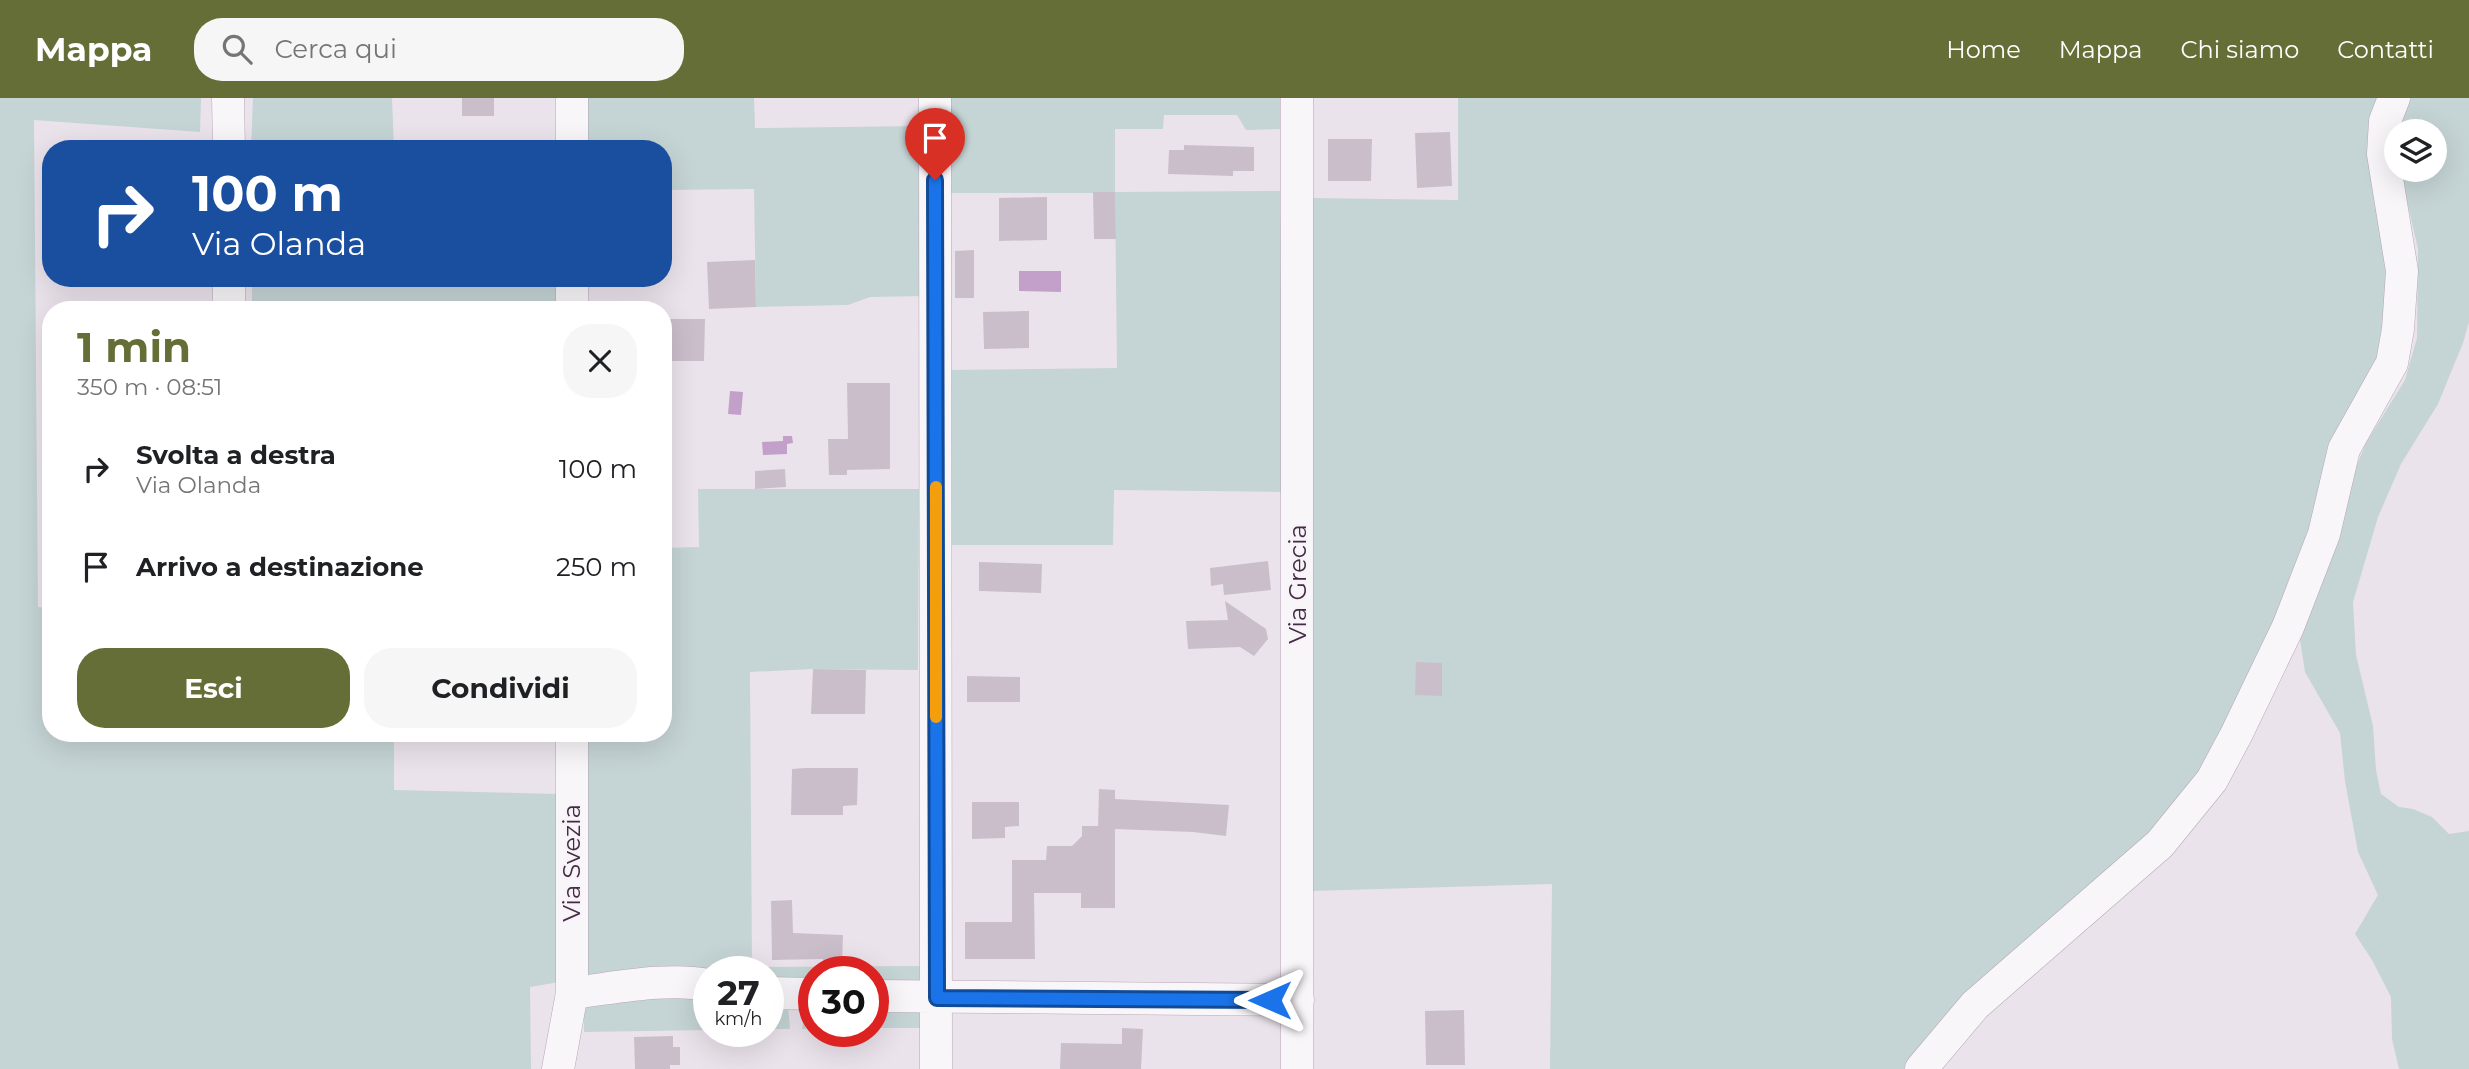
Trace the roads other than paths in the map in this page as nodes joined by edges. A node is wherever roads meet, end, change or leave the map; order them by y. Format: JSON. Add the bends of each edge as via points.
{"nodes":[{"id":1,"x":228,"y":98,"type":"edge"},
{"id":2,"x":572,"y":98,"type":"edge"},
{"id":3,"x":935,"y":98,"type":"edge"},
{"id":4,"x":1297,"y":98,"type":"edge"},
{"id":5,"x":2394,"y":98,"type":"edge"},
{"id":6,"x":229,"y":140,"type":"edge"},
{"id":7,"x":572,"y":140,"type":"edge"},
{"id":8,"x":572,"y":742,"type":"edge"},
{"id":9,"x":693,"y":982,"type":"edge"},
{"id":10,"x":572,"y":993,"type":"junction"},
{"id":11,"x":889,"y":996,"type":"edge"},
{"id":12,"x":937,"y":998,"type":"junction"},
{"id":13,"x":1298,"y":1000,"type":"junction"},
{"id":14,"x":558,"y":1069,"type":"edge"},
{"id":15,"x":936,"y":1069,"type":"edge"},
{"id":16,"x":1297,"y":1069,"type":"edge"},
{"id":17,"x":1921,"y":1069,"type":"edge"}],
"edges":[{"from":1,"to":6,"type":"street"},
{"from":2,"to":7,"type":"street"},
{"from":3,"to":12,"type":"street"},
{"from":4,"to":13,"type":"street","name":"Via Grecia"},
{"from":5,"to":17,"type":"street","via":[[2385,121],[2383,154],[2402,271],[2392,363],[2344,449],[2324,534],[2288,627],[2237,733],[2212,780],[2160,844],[1975,1005]]},
{"from":8,"to":10,"type":"street","name":"Via Svezia"},
{"from":9,"to":10,"type":"street"},
{"from":10,"to":14,"type":"street","name":"Via Svezia"},
{"from":11,"to":12,"type":"street"},
{"from":12,"to":13,"type":"street"},
{"from":12,"to":15,"type":"street"},
{"from":13,"to":16,"type":"street","name":"Via Grecia"}]}
